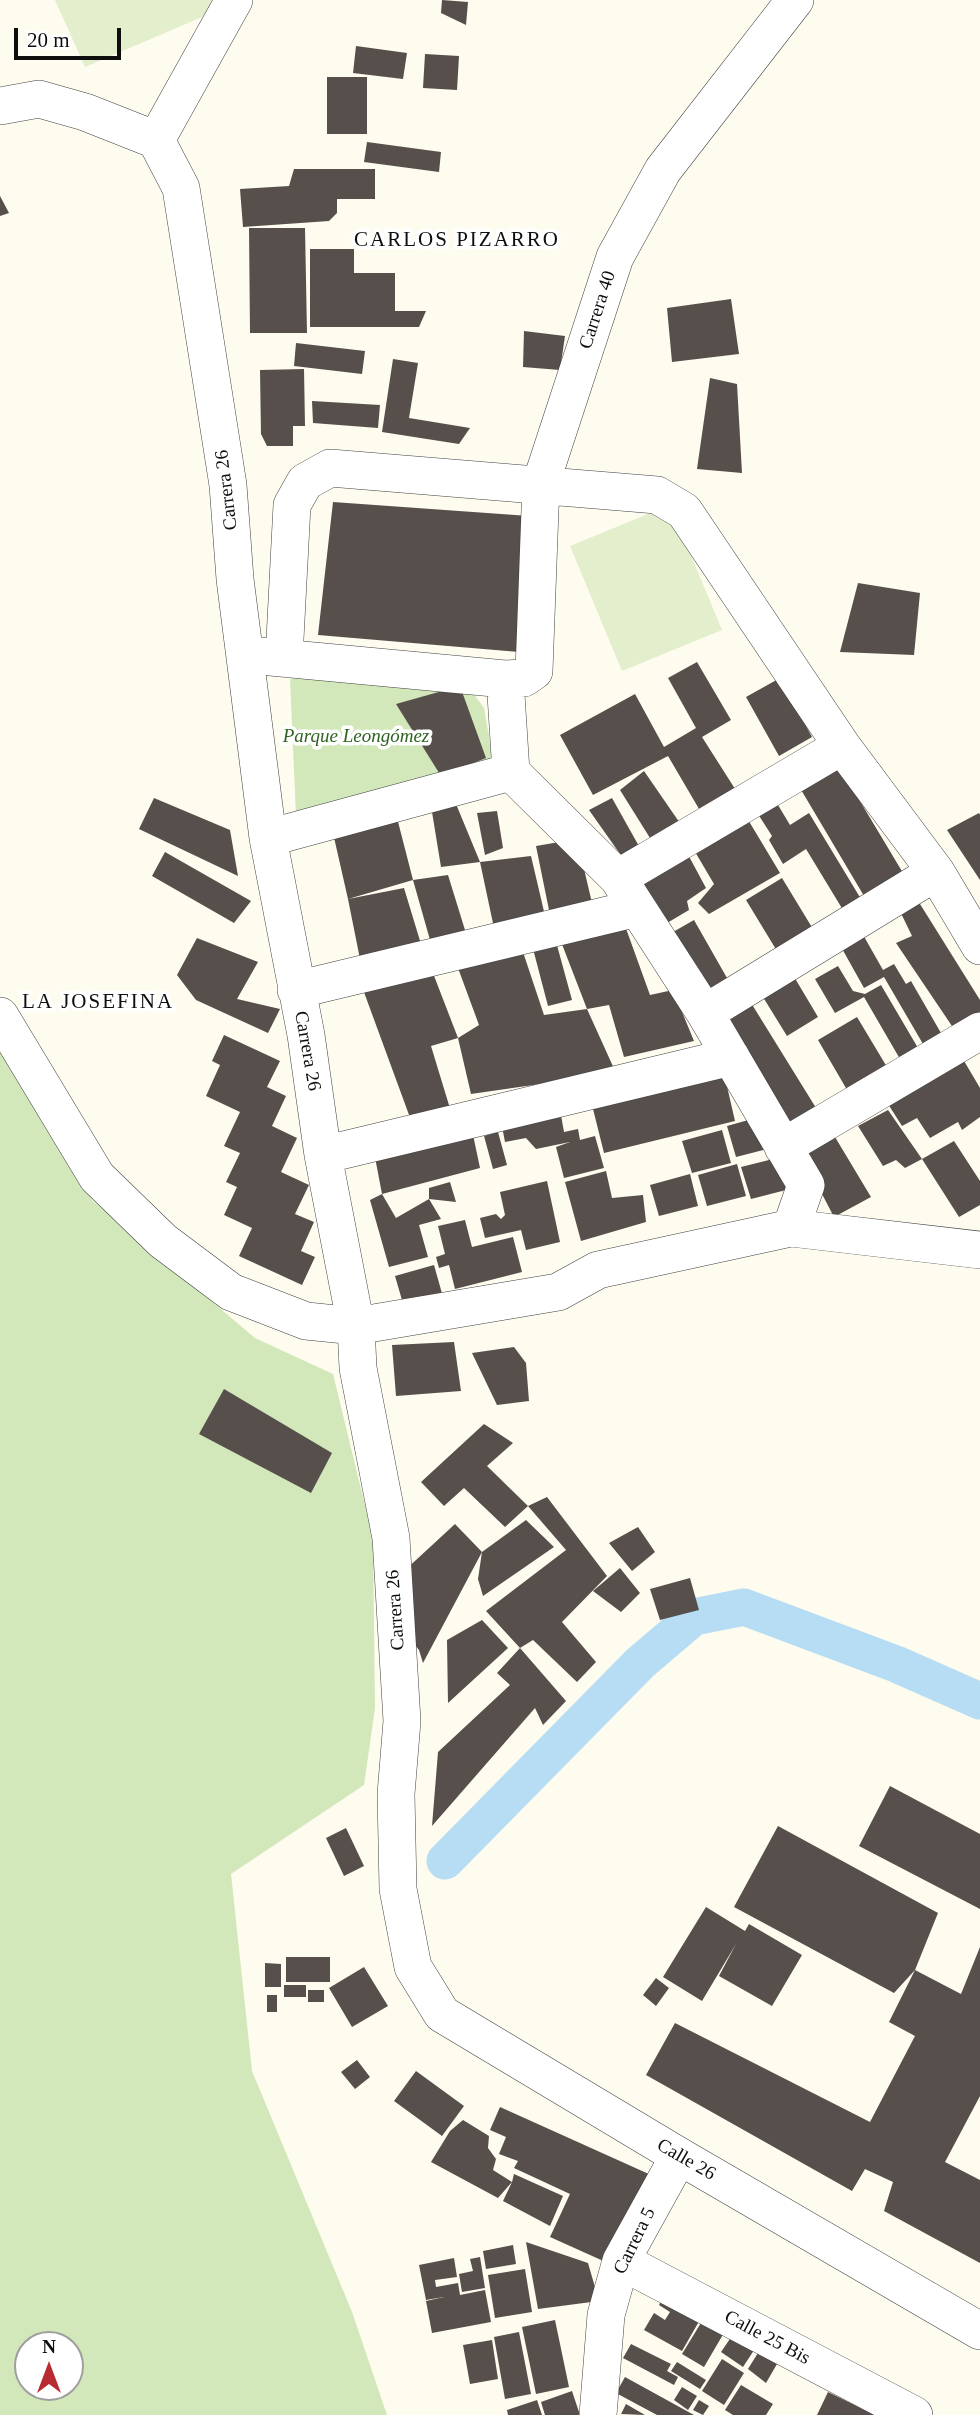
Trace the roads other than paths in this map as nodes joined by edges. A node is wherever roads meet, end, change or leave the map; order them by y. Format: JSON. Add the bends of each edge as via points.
{"nodes":[{"id":1,"x":234,"y":0,"type":"edge"},
{"id":2,"x":795,"y":0,"type":"edge"},
{"id":3,"x":0,"y":106,"type":"edge"},
{"id":4,"x":156,"y":140,"type":"junction"},
{"id":5,"x":541,"y":483,"type":"junction"},
{"id":6,"x":245,"y":655,"type":"junction"},
{"id":7,"x":284,"y":658,"type":"junction"},
{"id":8,"x":520,"y":675,"type":"junction"},
{"id":9,"x":842,"y":746,"type":"junction"},
{"id":10,"x":511,"y":772,"type":"junction"},
{"id":11,"x":268,"y":838,"type":"junction"},
{"id":12,"x":936,"y":872,"type":"junction"},
{"id":13,"x":618,"y":878,"type":"junction"},
{"id":14,"x":637,"y":908,"type":"junction"},
{"id":15,"x":980,"y":946,"type":"edge"},
{"id":16,"x":296,"y":990,"type":"junction"},
{"id":17,"x":705,"y":1013,"type":"junction"},
{"id":18,"x":0,"y":1016,"type":"edge"},
{"id":19,"x":980,"y":1031,"type":"edge"},
{"id":20,"x":731,"y":1056,"type":"junction"},
{"id":21,"x":783,"y":1147,"type":"junction"},
{"id":22,"x":323,"y":1155,"type":"junction"},
{"id":23,"x":792,"y":1228,"type":"junction"},
{"id":24,"x":980,"y":1250,"type":"edge"},
{"id":25,"x":356,"y":1326,"type":"junction"},
{"id":26,"x":413,"y":1967,"type":"joint"},
{"id":27,"x":679,"y":2157,"type":"junction"},
{"id":28,"x":621,"y":2261,"type":"junction"},
{"id":29,"x":980,"y":2331,"type":"edge"},
{"id":30,"x":598,"y":2415,"type":"edge"},
{"id":31,"x":914,"y":2415,"type":"edge"}],
"edges":[{"from":1,"to":4,"type":"street"},
{"from":2,"to":5,"type":"street","name":"Carrera 40","via":[[663,170],[615,257]]},
{"from":3,"to":4,"type":"street","via":[[39,99]]},
{"from":4,"to":6,"type":"street","name":"Carrera 26","via":[[181,188],[228,485]]},
{"from":5,"to":7,"type":"street","via":[[330,468],[305,482],[292,505]]},
{"from":5,"to":8,"type":"street","name":"Carrera 40"},
{"from":5,"to":9,"type":"street","via":[[657,495],[684,511]]},
{"from":6,"to":7,"type":"street"},
{"from":6,"to":11,"type":"street","name":"Carrera 26"},
{"from":7,"to":8,"type":"street"},
{"from":8,"to":10,"type":"street","name":"Carrera 40"},
{"from":9,"to":12,"type":"street"},
{"from":9,"to":13,"type":"street"},
{"from":10,"to":11,"type":"street"},
{"from":10,"to":13,"type":"street"},
{"from":11,"to":16,"type":"street","name":"Carrera 26"},
{"from":12,"to":15,"type":"street"},
{"from":12,"to":17,"type":"street"},
{"from":13,"to":14,"type":"street"},
{"from":14,"to":16,"type":"street"},
{"from":14,"to":17,"type":"street"},
{"from":16,"to":22,"type":"street","name":"Carrera 26"},
{"from":17,"to":20,"type":"street"},
{"from":18,"to":25,"type":"street","via":[[97,1177],[163,1241],[231,1292],[306,1321]]},
{"from":19,"to":21,"type":"street"},
{"from":20,"to":21,"type":"street"},
{"from":20,"to":22,"type":"street"},
{"from":21,"to":23,"type":"street","via":[[806,1185]]},
{"from":22,"to":25,"type":"street","name":"Carrera 26"},
{"from":23,"to":24,"type":"street"},
{"from":23,"to":25,"type":"street","via":[[598,1270],[558,1292]]},
{"from":25,"to":26,"type":"street","name":"Carrera 26","via":[[358,1368],[391,1538],[402,1721],[396,1794],[398,1889]]},
{"from":26,"to":27,"type":"street","name":"Calle 26","via":[[442,2014]]},
{"from":27,"to":28,"type":"street","name":"Carrera 5"},
{"from":27,"to":29,"type":"street","name":"Calle 26"},
{"from":28,"to":30,"type":"street","name":"Carrera 5","via":[[606,2315]]},
{"from":28,"to":31,"type":"street","name":"Calle 25 Bis"}]}
